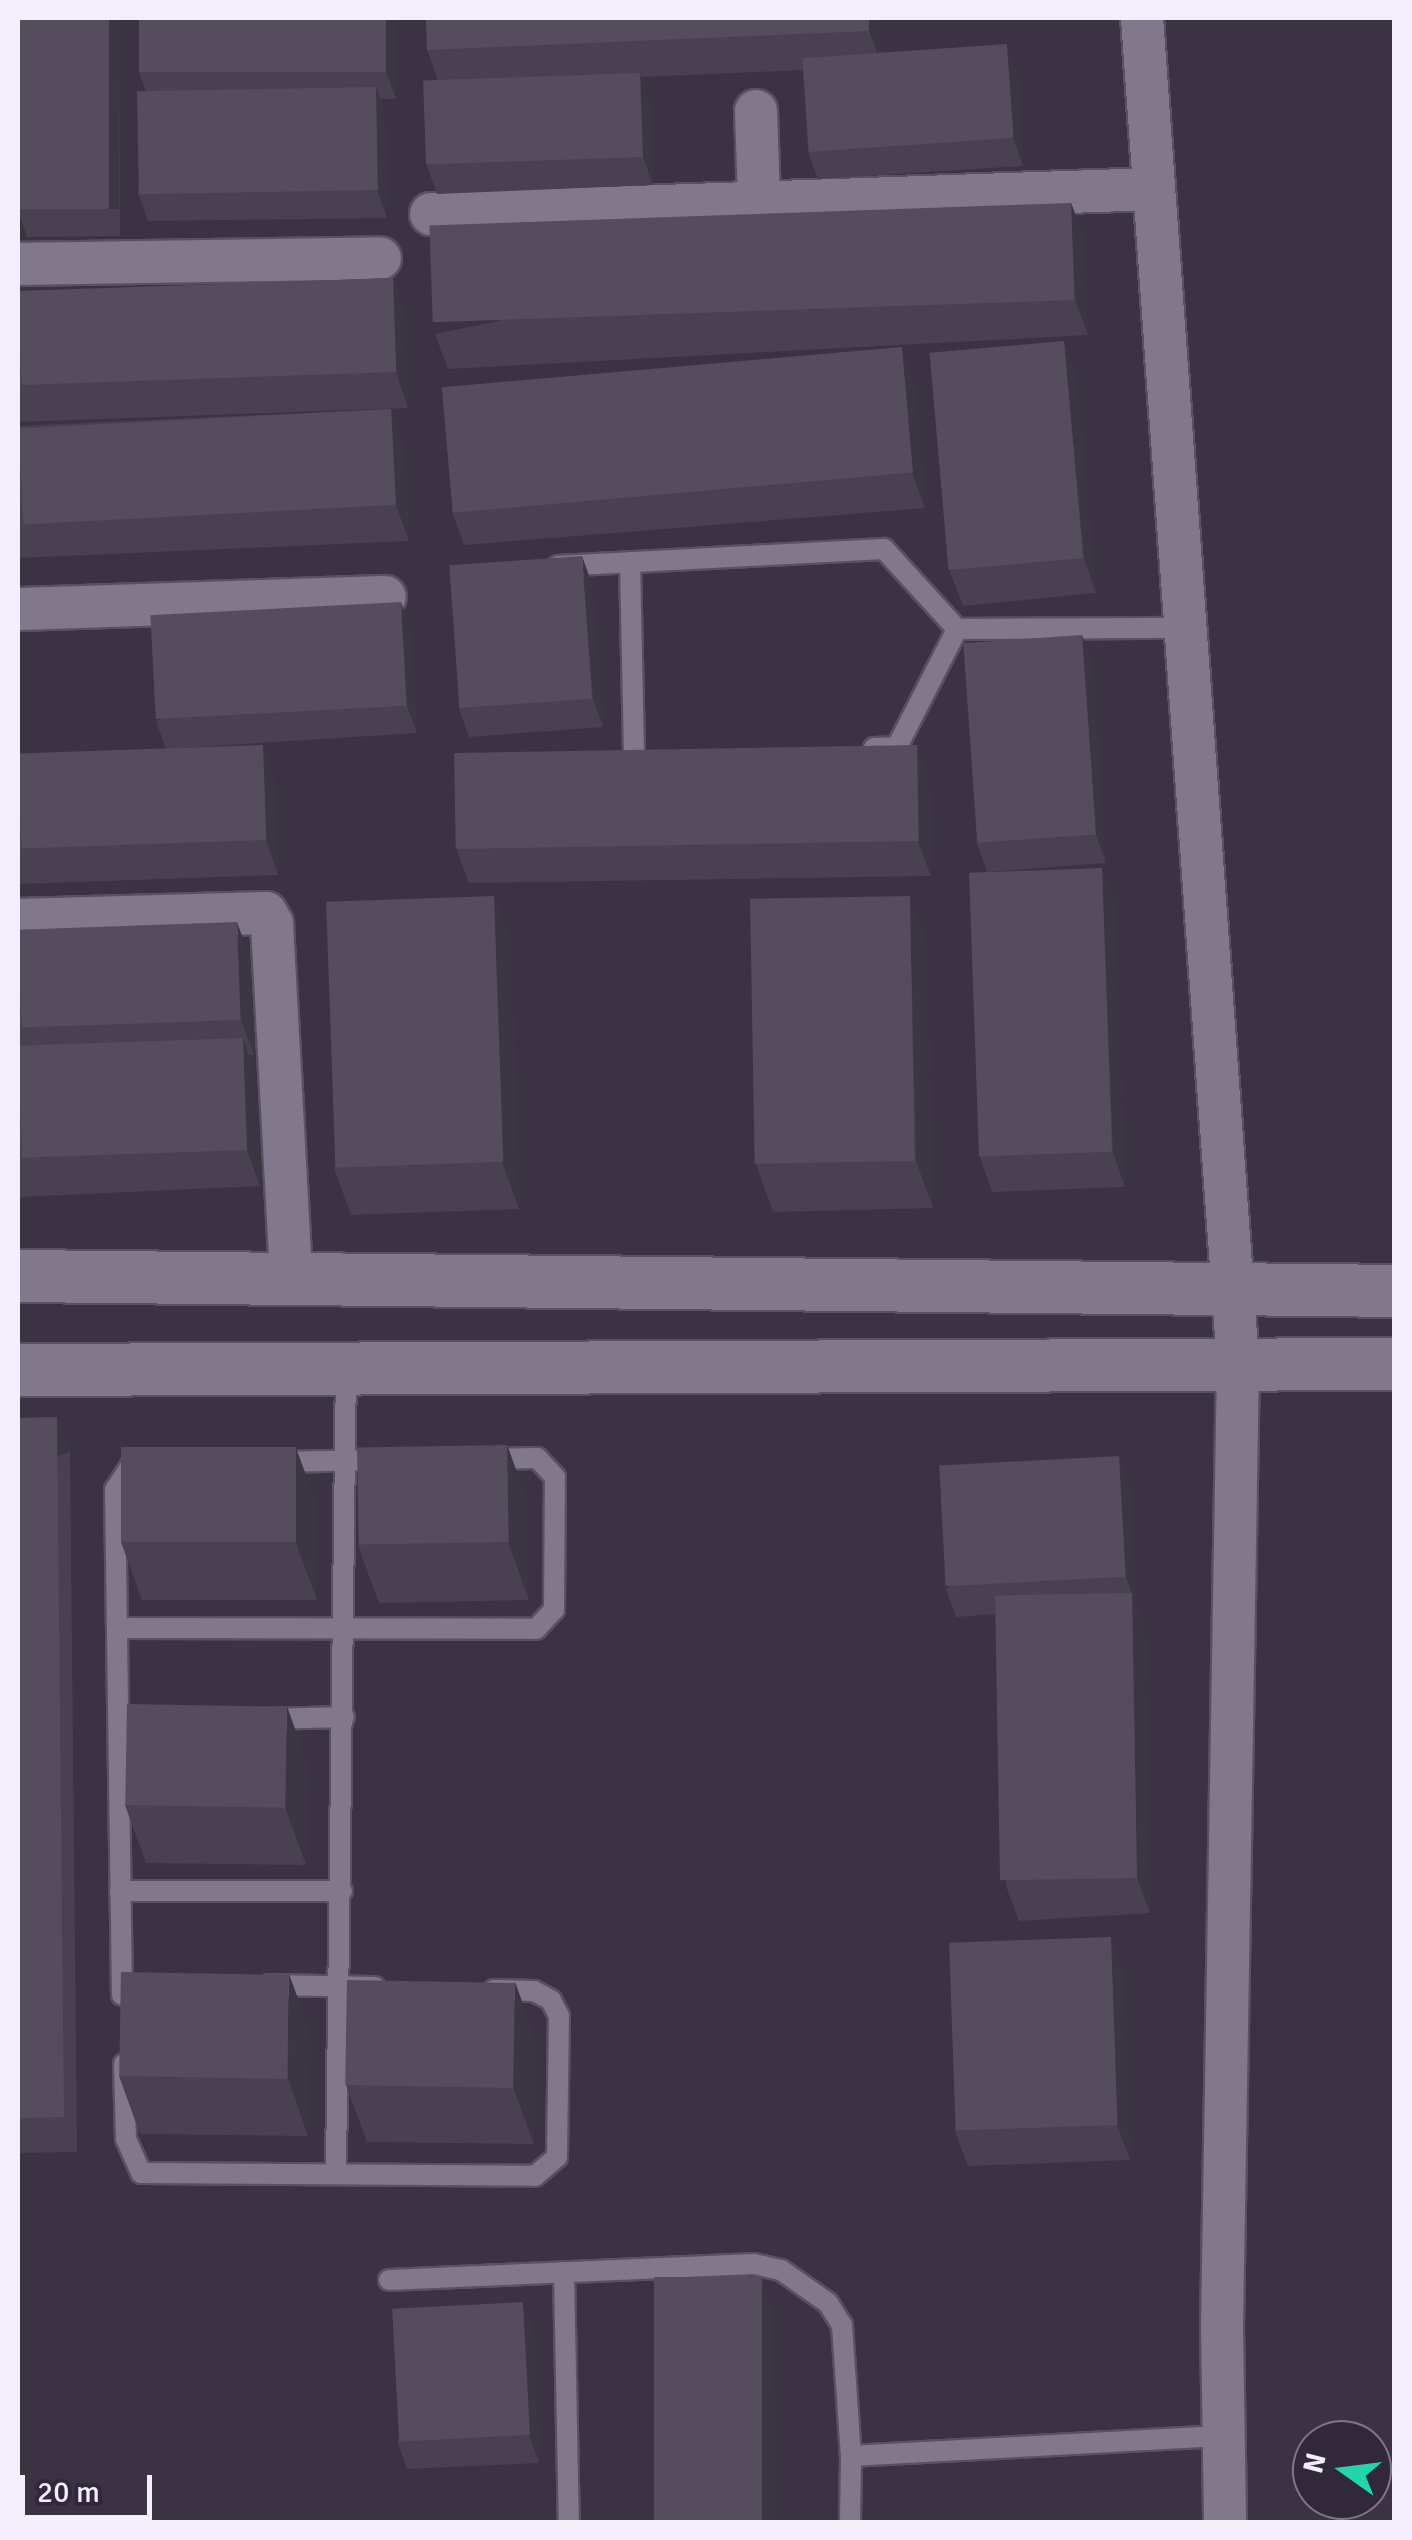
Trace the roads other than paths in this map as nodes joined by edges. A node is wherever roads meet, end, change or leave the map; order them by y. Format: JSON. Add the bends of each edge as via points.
{"nodes":[{"id":1,"x":1142,"y":18,"type":"edge"},
{"id":2,"x":756,"y":111,"type":"dead end"},
{"id":3,"x":1154,"y":189,"type":"junction"},
{"id":4,"x":759,"y":203,"type":"junction"},
{"id":5,"x":431,"y":214,"type":"dead end"},
{"id":6,"x":380,"y":258,"type":"dead end"},
{"id":7,"x":18,"y":264,"type":"edge"},
{"id":8,"x":630,"y":562,"type":"junction"},
{"id":9,"x":539,"y":566,"type":"edge"},
{"id":10,"x":386,"y":597,"type":"dead end"},
{"id":11,"x":18,"y":609,"type":"edge"},
{"id":12,"x":1185,"y":628,"type":"junction"},
{"id":13,"x":956,"y":629,"type":"junction"},
{"id":14,"x":859,"y":749,"type":"edge"},
{"id":15,"x":634,"y":759,"type":"edge"},
{"id":16,"x":18,"y":920,"type":"edge"},
{"id":17,"x":18,"y":1276,"type":"edge"},
{"id":18,"x":291,"y":1277,"type":"junction"},
{"id":19,"x":1232,"y":1289,"type":"junction"},
{"id":20,"x":1394,"y":1291,"type":"edge"},
{"id":21,"x":1238,"y":1363,"type":"junction"},
{"id":22,"x":1394,"y":1364,"type":"edge"},
{"id":23,"x":346,"y":1368,"type":"junction"},
{"id":24,"x":18,"y":1370,"type":"edge"},
{"id":25,"x":460,"y":1459,"type":"edge"},
{"id":26,"x":345,"y":1460,"type":"junction"},
{"id":27,"x":403,"y":1460,"type":"edge"},
{"id":28,"x":248,"y":1462,"type":"edge"},
{"id":29,"x":170,"y":1464,"type":"edge"},
{"id":30,"x":344,"y":1625,"type":"junction"},
{"id":31,"x":118,"y":1628,"type":"junction"},
{"id":32,"x":344,"y":1718,"type":"junction"},
{"id":33,"x":250,"y":1719,"type":"edge"},
{"id":34,"x":120,"y":1891,"type":"junction"},
{"id":35,"x":342,"y":1891,"type":"junction"},
{"id":36,"x":250,"y":1984,"type":"edge"},
{"id":37,"x":342,"y":1986,"type":"junction"},
{"id":38,"x":400,"y":1988,"type":"edge"},
{"id":39,"x":477,"y":1990,"type":"edge"},
{"id":40,"x":336,"y":2171,"type":"junction"},
{"id":41,"x":564,"y":2272,"type":"junction"},
{"id":42,"x":389,"y":2280,"type":"dead end"},
{"id":43,"x":1224,"y":2436,"type":"junction"},
{"id":44,"x":852,"y":2456,"type":"junction"},
{"id":45,"x":569,"y":2522,"type":"edge"},
{"id":46,"x":850,"y":2522,"type":"edge"},
{"id":47,"x":1225,"y":2522,"type":"edge"}],
"edges":[{"from":1,"to":3,"type":"street"},
{"from":2,"to":4,"type":"street"},
{"from":3,"to":4,"type":"street"},
{"from":3,"to":12,"type":"street"},
{"from":4,"to":5,"type":"street"},
{"from":6,"to":7,"type":"street"},
{"from":8,"to":9,"type":"lane"},
{"from":8,"to":13,"type":"lane","via":[[884,549]]},
{"from":8,"to":15,"type":"lane"},
{"from":10,"to":11,"type":"street"},
{"from":12,"to":13,"type":"lane"},
{"from":12,"to":19,"type":"street"},
{"from":13,"to":14,"type":"lane","via":[[897,747]]},
{"from":16,"to":18,"type":"street","via":[[266,912],[272,924]]},
{"from":17,"to":18,"type":"street"},
{"from":18,"to":19,"type":"street"},
{"from":19,"to":20,"type":"street"},
{"from":19,"to":21,"type":"street"},
{"from":21,"to":22,"type":"street"},
{"from":21,"to":23,"type":"street"},
{"from":21,"to":43,"type":"street"},
{"from":23,"to":24,"type":"street"},
{"from":23,"to":26,"type":"lane"},
{"from":25,"to":30,"type":"lane","via":[[537,1458],[555,1477],[554,1610],[547,1622],[536,1629]]},
{"from":26,"to":27,"type":"lane"},
{"from":26,"to":28,"type":"lane"},
{"from":26,"to":30,"type":"lane"},
{"from":29,"to":31,"type":"lane","via":[[130,1465],[119,1474]]},
{"from":30,"to":31,"type":"lane"},
{"from":30,"to":32,"type":"lane"},
{"from":31,"to":34,"type":"lane","via":[[128,1721]]},
{"from":32,"to":33,"type":"lane"},
{"from":32,"to":35,"type":"lane"},
{"from":34,"to":35,"type":"lane"},
{"from":34,"to":40,"type":"lane","via":[[131,1983],[123,2032],[126,2139],[141,2173]]},
{"from":35,"to":37,"type":"lane"},
{"from":36,"to":37,"type":"lane"},
{"from":37,"to":38,"type":"lane"},
{"from":37,"to":40,"type":"lane"},
{"from":39,"to":40,"type":"lane","via":[[534,1991],[551,2000],[559,2016],[558,2157],[549,2169],[535,2176]]},
{"from":41,"to":42,"type":"lane"},
{"from":41,"to":44,"type":"lane","via":[[754,2264],[806,2285],[842,2325]]},
{"from":41,"to":45,"type":"lane"},
{"from":43,"to":44,"type":"lane"},
{"from":43,"to":47,"type":"street"},
{"from":44,"to":46,"type":"lane"}]}
